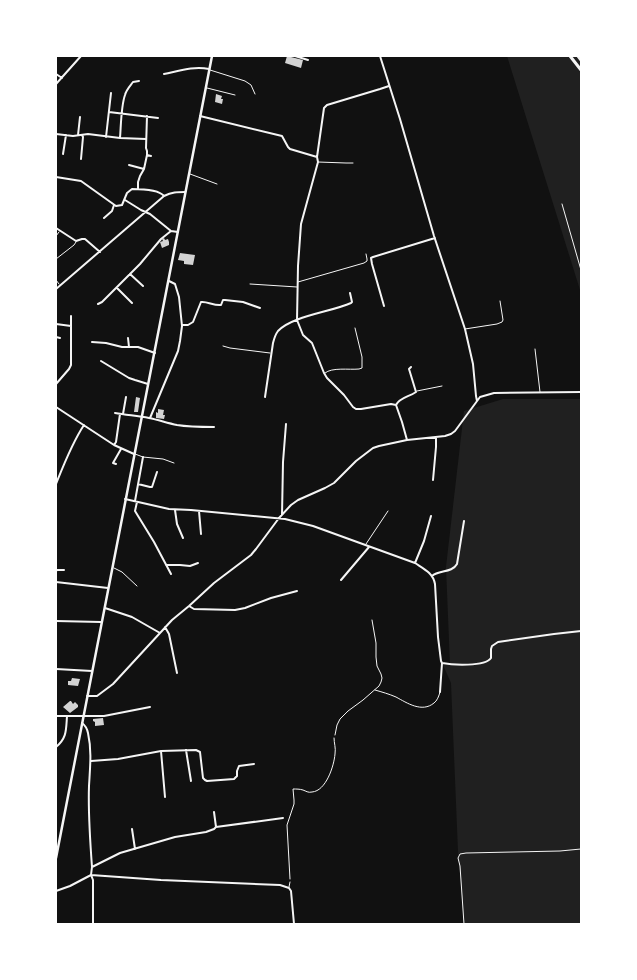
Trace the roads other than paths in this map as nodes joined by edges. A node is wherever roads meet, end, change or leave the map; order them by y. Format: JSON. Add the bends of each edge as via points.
{"nodes":[{"id":1,"x":81,"y":56,"type":"edge"},
{"id":2,"x":212,"y":56,"type":"edge"},
{"id":3,"x":295,"y":56,"type":"edge"},
{"id":4,"x":380,"y":56,"type":"edge"},
{"id":5,"x":570,"y":56,"type":"edge"},
{"id":6,"x":578,"y":56,"type":"edge"},
{"id":7,"x":308,"y":60,"type":"dead end"},
{"id":8,"x":581,"y":60,"type":"edge"},
{"id":9,"x":209,"y":69,"type":"junction"},
{"id":10,"x":581,"y":70,"type":"edge"},
{"id":11,"x":56,"y":74,"type":"edge"},
{"id":12,"x":164,"y":74,"type":"dead end"},
{"id":13,"x":62,"y":78,"type":"junction"},
{"id":14,"x":140,"y":80,"type":"dead end"},
{"id":15,"x":56,"y":84,"type":"edge"},
{"id":16,"x":389,"y":86,"type":"junction"},
{"id":17,"x":206,"y":88,"type":"junction"},
{"id":18,"x":111,"y":93,"type":"dead end"},
{"id":19,"x":255,"y":94,"type":"dead end"},
{"id":20,"x":236,"y":95,"type":"dead end"},
{"id":21,"x":109,"y":112,"type":"junction"},
{"id":22,"x":122,"y":113,"type":"junction"},
{"id":23,"x":147,"y":116,"type":"junction"},
{"id":24,"x":200,"y":116,"type":"junction"},
{"id":25,"x":80,"y":117,"type":"dead end"},
{"id":26,"x":158,"y":118,"type":"dead end"},
{"id":27,"x":56,"y":134,"type":"edge"},
{"id":28,"x":66,"y":135,"type":"junction"},
{"id":29,"x":78,"y":135,"type":"junction"},
{"id":30,"x":82,"y":135,"type":"junction"},
{"id":31,"x":106,"y":137,"type":"junction"},
{"id":32,"x":120,"y":138,"type":"junction"},
{"id":33,"x":146,"y":139,"type":"junction"},
{"id":34,"x":63,"y":154,"type":"dead end"},
{"id":35,"x":147,"y":155,"type":"junction"},
{"id":36,"x":151,"y":156,"type":"dead end"},
{"id":37,"x":317,"y":157,"type":"junction"},
{"id":38,"x":81,"y":159,"type":"dead end"},
{"id":39,"x":318,"y":162,"type":"junction"},
{"id":40,"x":353,"y":163,"type":"dead end"},
{"id":41,"x":130,"y":165,"type":"dead end"},
{"id":42,"x":144,"y":169,"type":"junction"},
{"id":43,"x":189,"y":173,"type":"junction"},
{"id":44,"x":56,"y":177,"type":"edge"},
{"id":45,"x":218,"y":184,"type":"dead end"},
{"id":46,"x":138,"y":189,"type":"junction"},
{"id":47,"x":186,"y":192,"type":"junction"},
{"id":48,"x":164,"y":196,"type":"junction"},
{"id":49,"x":125,"y":200,"type":"junction"},
{"id":50,"x":562,"y":204,"type":"dead end"},
{"id":51,"x":114,"y":205,"type":"junction"},
{"id":52,"x":146,"y":212,"type":"junction"},
{"id":53,"x":104,"y":218,"type":"dead end"},
{"id":54,"x":56,"y":228,"type":"edge"},
{"id":55,"x":60,"y":231,"type":"junction"},
{"id":56,"x":171,"y":231,"type":"junction"},
{"id":57,"x":178,"y":232,"type":"junction"},
{"id":58,"x":56,"y":236,"type":"edge"},
{"id":59,"x":435,"y":238,"type":"junction"},
{"id":60,"x":76,"y":241,"type":"junction"},
{"id":61,"x":100,"y":252,"type":"junction"},
{"id":62,"x":366,"y":254,"type":"dead end"},
{"id":63,"x":56,"y":259,"type":"edge"},
{"id":64,"x":581,"y":270,"type":"edge"},
{"id":65,"x":130,"y":274,"type":"junction"},
{"id":66,"x":56,"y":280,"type":"edge"},
{"id":67,"x":168,"y":281,"type":"junction"},
{"id":68,"x":298,"y":282,"type":"junction"},
{"id":69,"x":250,"y":284,"type":"dead end"},
{"id":70,"x":60,"y":286,"type":"junction"},
{"id":71,"x":142,"y":286,"type":"dead end"},
{"id":72,"x":297,"y":287,"type":"junction"},
{"id":73,"x":117,"y":288,"type":"junction"},
{"id":74,"x":56,"y":290,"type":"edge"},
{"id":75,"x":350,"y":293,"type":"dead end"},
{"id":76,"x":500,"y":301,"type":"dead end"},
{"id":77,"x":132,"y":303,"type":"dead end"},
{"id":78,"x":98,"y":304,"type":"dead end"},
{"id":79,"x":384,"y":306,"type":"dead end"},
{"id":80,"x":260,"y":308,"type":"dead end"},
{"id":81,"x":71,"y":316,"type":"dead end"},
{"id":82,"x":297,"y":320,"type":"junction"},
{"id":83,"x":56,"y":324,"type":"edge"},
{"id":84,"x":182,"y":325,"type":"junction"},
{"id":85,"x":71,"y":326,"type":"junction"},
{"id":86,"x":355,"y":328,"type":"dead end"},
{"id":87,"x":465,"y":329,"type":"junction"},
{"id":88,"x":56,"y":337,"type":"edge"},
{"id":89,"x":60,"y":338,"type":"dead end"},
{"id":90,"x":128,"y":338,"type":"dead end"},
{"id":91,"x":92,"y":342,"type":"dead end"},
{"id":92,"x":223,"y":346,"type":"dead end"},
{"id":93,"x":129,"y":347,"type":"junction"},
{"id":94,"x":535,"y":349,"type":"dead end"},
{"id":95,"x":154,"y":353,"type":"junction"},
{"id":96,"x":272,"y":353,"type":"junction"},
{"id":97,"x":102,"y":361,"type":"dead end"},
{"id":98,"x":411,"y":367,"type":"dead end"},
{"id":99,"x":324,"y":373,"type":"junction"},
{"id":100,"x":56,"y":384,"type":"edge"},
{"id":101,"x":148,"y":384,"type":"junction"},
{"id":102,"x":442,"y":386,"type":"dead end"},
{"id":103,"x":416,"y":392,"type":"junction"},
{"id":104,"x":540,"y":392,"type":"junction"},
{"id":105,"x":581,"y":392,"type":"edge"},
{"id":106,"x":126,"y":397,"type":"dead end"},
{"id":107,"x":265,"y":397,"type":"dead end"},
{"id":108,"x":477,"y":401,"type":"junction"},
{"id":109,"x":396,"y":405,"type":"junction"},
{"id":110,"x":56,"y":407,"type":"edge"},
{"id":111,"x":115,"y":413,"type":"dead end"},
{"id":112,"x":121,"y":414,"type":"junction"},
{"id":113,"x":141,"y":417,"type":"junction"},
{"id":114,"x":150,"y":418,"type":"junction"},
{"id":115,"x":286,"y":424,"type":"dead end"},
{"id":116,"x":84,"y":425,"type":"junction"},
{"id":117,"x":214,"y":428,"type":"dead end"},
{"id":118,"x":436,"y":437,"type":"junction"},
{"id":119,"x":406,"y":440,"type":"junction"},
{"id":120,"x":114,"y":445,"type":"junction"},
{"id":121,"x":121,"y":449,"type":"junction"},
{"id":122,"x":134,"y":454,"type":"junction"},
{"id":123,"x":143,"y":457,"type":"junction"},
{"id":124,"x":174,"y":463,"type":"dead end"},
{"id":125,"x":116,"y":464,"type":"dead end"},
{"id":126,"x":156,"y":472,"type":"dead end"},
{"id":127,"x":433,"y":480,"type":"dead end"},
{"id":128,"x":56,"y":484,"type":"edge"},
{"id":129,"x":138,"y":484,"type":"junction"},
{"id":130,"x":125,"y":499,"type":"junction"},
{"id":131,"x":136,"y":501,"type":"junction"},
{"id":132,"x":175,"y":510,"type":"junction"},
{"id":133,"x":199,"y":511,"type":"junction"},
{"id":134,"x":388,"y":511,"type":"dead end"},
{"id":135,"x":282,"y":515,"type":"junction"},
{"id":136,"x":431,"y":516,"type":"dead end"},
{"id":137,"x":279,"y":518,"type":"junction"},
{"id":138,"x":464,"y":521,"type":"dead end"},
{"id":139,"x":201,"y":534,"type":"dead end"},
{"id":140,"x":182,"y":538,"type":"dead end"},
{"id":141,"x":366,"y":545,"type":"junction"},
{"id":142,"x":369,"y":547,"type":"junction"},
{"id":143,"x":198,"y":563,"type":"dead end"},
{"id":144,"x":415,"y":563,"type":"junction"},
{"id":145,"x":166,"y":565,"type":"junction"},
{"id":146,"x":112,"y":567,"type":"junction"},
{"id":147,"x":64,"y":570,"type":"dead end"},
{"id":148,"x":56,"y":572,"type":"edge"},
{"id":149,"x":171,"y":574,"type":"dead end"},
{"id":150,"x":432,"y":576,"type":"junction"},
{"id":151,"x":341,"y":580,"type":"dead end"},
{"id":152,"x":56,"y":582,"type":"edge"},
{"id":153,"x":137,"y":586,"type":"dead end"},
{"id":154,"x":108,"y":588,"type":"junction"},
{"id":155,"x":297,"y":590,"type":"dead end"},
{"id":156,"x":189,"y":606,"type":"junction"},
{"id":157,"x":104,"y":608,"type":"junction"},
{"id":158,"x":372,"y":620,"type":"dead end"},
{"id":159,"x":56,"y":621,"type":"edge"},
{"id":160,"x":101,"y":622,"type":"junction"},
{"id":161,"x":165,"y":627,"type":"junction"},
{"id":162,"x":581,"y":631,"type":"edge"},
{"id":163,"x":160,"y":633,"type":"junction"},
{"id":164,"x":442,"y":663,"type":"junction"},
{"id":165,"x":56,"y":669,"type":"edge"},
{"id":166,"x":92,"y":671,"type":"junction"},
{"id":167,"x":177,"y":673,"type":"dead end"},
{"id":168,"x":374,"y":690,"type":"junction"},
{"id":169,"x":440,"y":692,"type":"joint"},
{"id":170,"x":87,"y":696,"type":"junction"},
{"id":171,"x":150,"y":707,"type":"dead end"},
{"id":172,"x":56,"y":716,"type":"edge"},
{"id":173,"x":67,"y":716,"type":"junction"},
{"id":174,"x":83,"y":716,"type":"junction"},
{"id":175,"x":82,"y":723,"type":"junction"},
{"id":176,"x":335,"y":735,"type":"road end"},
{"id":177,"x":56,"y":747,"type":"edge"},
{"id":178,"x":186,"y":750,"type":"junction"},
{"id":179,"x":161,"y":751,"type":"junction"},
{"id":180,"x":91,"y":762,"type":"junction"},
{"id":181,"x":254,"y":764,"type":"dead end"},
{"id":182,"x":191,"y":781,"type":"dead end"},
{"id":183,"x":164,"y":797,"type":"dead end"},
{"id":184,"x":214,"y":812,"type":"dead end"},
{"id":185,"x":282,"y":818,"type":"dead end"},
{"id":186,"x":216,"y":826,"type":"junction"},
{"id":187,"x":132,"y":829,"type":"dead end"},
{"id":188,"x":136,"y":849,"type":"junction"},
{"id":189,"x":56,"y":858,"type":"edge"},
{"id":190,"x":92,"y":867,"type":"junction"},
{"id":191,"x":91,"y":875,"type":"junction"},
{"id":192,"x":290,"y":882,"type":"road end"},
{"id":193,"x":289,"y":888,"type":"junction"},
{"id":194,"x":56,"y":891,"type":"edge"},
{"id":195,"x":93,"y":924,"type":"edge"},
{"id":196,"x":294,"y":924,"type":"edge"}],
"edges":[{"from":1,"to":13,"type":"street"},
{"from":2,"to":9,"type":"main road"},
{"from":3,"to":7,"type":"street"},
{"from":4,"to":16,"type":"street"},
{"from":5,"to":10,"type":"highway"},
{"from":6,"to":8,"type":"highway"},
{"from":9,"to":12,"type":"street","via":[[193,68]]},
{"from":9,"to":17,"type":"main road"},
{"from":9,"to":19,"type":"lane","via":[[245,81],[251,85]]},
{"from":11,"to":13,"type":"street"},
{"from":13,"to":15,"type":"street"},
{"from":14,"to":22,"type":"street","via":[[133,82],[124,96]]},
{"from":16,"to":37,"type":"street","via":[[325,106]]},
{"from":16,"to":59,"type":"street"},
{"from":17,"to":20,"type":"lane"},
{"from":17,"to":24,"type":"main road"},
{"from":18,"to":21,"type":"street"},
{"from":21,"to":22,"type":"street"},
{"from":21,"to":31,"type":"street"},
{"from":22,"to":23,"type":"street"},
{"from":22,"to":32,"type":"street"},
{"from":23,"to":26,"type":"street"},
{"from":23,"to":33,"type":"street"},
{"from":24,"to":37,"type":"street","via":[[282,136],[290,149]]},
{"from":24,"to":43,"type":"main road"},
{"from":25,"to":29,"type":"street"},
{"from":27,"to":28,"type":"street"},
{"from":28,"to":29,"type":"street"},
{"from":28,"to":34,"type":"street"},
{"from":29,"to":30,"type":"street"},
{"from":30,"to":31,"type":"street"},
{"from":30,"to":38,"type":"street"},
{"from":31,"to":32,"type":"street"},
{"from":32,"to":33,"type":"street"},
{"from":33,"to":35,"type":"street"},
{"from":35,"to":36,"type":"street"},
{"from":35,"to":42,"type":"street"},
{"from":37,"to":39,"type":"street"},
{"from":39,"to":40,"type":"lane"},
{"from":39,"to":68,"type":"street","via":[[301,220]]},
{"from":41,"to":42,"type":"street"},
{"from":42,"to":46,"type":"street"},
{"from":43,"to":45,"type":"lane"},
{"from":43,"to":47,"type":"main road"},
{"from":44,"to":51,"type":"street","via":[[81,181]]},
{"from":46,"to":48,"type":"street","via":[[162,193]]},
{"from":46,"to":49,"type":"street","via":[[132,189]]},
{"from":47,"to":48,"type":"street","via":[[174,192]]},
{"from":47,"to":57,"type":"main road"},
{"from":48,"to":52,"type":"street"},
{"from":49,"to":51,"type":"street","via":[[120,206]]},
{"from":49,"to":52,"type":"street"},
{"from":50,"to":64,"type":"lane"},
{"from":51,"to":53,"type":"street","via":[[112,211]]},
{"from":52,"to":56,"type":"street"},
{"from":52,"to":61,"type":"street"},
{"from":54,"to":55,"type":"street"},
{"from":55,"to":58,"type":"lane"},
{"from":55,"to":60,"type":"street"},
{"from":56,"to":57,"type":"street"},
{"from":56,"to":65,"type":"street"},
{"from":57,"to":67,"type":"main road"},
{"from":59,"to":79,"type":"street","via":[[373,256],[372,264]]},
{"from":59,"to":87,"type":"street"},
{"from":60,"to":61,"type":"street","via":[[85,239]]},
{"from":60,"to":63,"type":"lane"},
{"from":61,"to":70,"type":"street"},
{"from":62,"to":68,"type":"lane","via":[[367,261],[364,263]]},
{"from":65,"to":71,"type":"street"},
{"from":65,"to":73,"type":"street"},
{"from":66,"to":70,"type":"lane"},
{"from":67,"to":84,"type":"street","via":[[175,284]]},
{"from":67,"to":95,"type":"main road"},
{"from":68,"to":72,"type":"street"},
{"from":69,"to":72,"type":"lane"},
{"from":70,"to":74,"type":"street"},
{"from":72,"to":82,"type":"street"},
{"from":73,"to":77,"type":"street"},
{"from":73,"to":78,"type":"street"},
{"from":75,"to":82,"type":"street","via":[[351,303]]},
{"from":76,"to":87,"type":"lane","via":[[504,320],[502,322]]},
{"from":80,"to":84,"type":"street","via":[[230,300],[223,300],[221,305],[201,302],[193,322]]},
{"from":81,"to":85,"type":"street"},
{"from":82,"to":96,"type":"street","via":[[277,332]]},
{"from":82,"to":99,"type":"street","via":[[302,335],[312,343]]},
{"from":83,"to":85,"type":"street"},
{"from":84,"to":114,"type":"street","via":[[178,351]]},
{"from":85,"to":100,"type":"street","via":[[69,369]]},
{"from":86,"to":99,"type":"lane","via":[[362,356],[362,368],[328,370]]},
{"from":87,"to":108,"type":"street","via":[[473,364]]},
{"from":88,"to":89,"type":"street"},
{"from":90,"to":93,"type":"street"},
{"from":91,"to":93,"type":"street"},
{"from":92,"to":96,"type":"lane"},
{"from":93,"to":95,"type":"street","via":[[143,348]]},
{"from":94,"to":104,"type":"lane"},
{"from":95,"to":101,"type":"main road"},
{"from":96,"to":107,"type":"street"},
{"from":97,"to":101,"type":"street","via":[[135,380]]},
{"from":98,"to":103,"type":"street","via":[[409,369]]},
{"from":99,"to":109,"type":"street","via":[[356,409]]},
{"from":101,"to":113,"type":"main road"},
{"from":102,"to":103,"type":"lane"},
{"from":103,"to":109,"type":"street","via":[[400,400]]},
{"from":104,"to":105,"type":"street"},
{"from":104,"to":108,"type":"street","via":[[494,393],[480,397]]},
{"from":106,"to":112,"type":"street"},
{"from":108,"to":118,"type":"street","via":[[455,431]]},
{"from":109,"to":119,"type":"street"},
{"from":110,"to":116,"type":"street"},
{"from":111,"to":112,"type":"street"},
{"from":112,"to":113,"type":"street"},
{"from":112,"to":120,"type":"street"},
{"from":113,"to":114,"type":"street"},
{"from":113,"to":122,"type":"main road"},
{"from":114,"to":117,"type":"street","via":[[177,425]]},
{"from":115,"to":135,"type":"street"},
{"from":116,"to":120,"type":"street"},
{"from":116,"to":128,"type":"street"},
{"from":118,"to":119,"type":"street"},
{"from":118,"to":127,"type":"street"},
{"from":119,"to":135,"type":"street","via":[[373,448],[334,483],[298,500]]},
{"from":120,"to":121,"type":"street"},
{"from":121,"to":122,"type":"street"},
{"from":121,"to":125,"type":"street","via":[[112,463]]},
{"from":122,"to":123,"type":"lane"},
{"from":122,"to":130,"type":"main road"},
{"from":123,"to":124,"type":"lane"},
{"from":123,"to":129,"type":"street"},
{"from":126,"to":129,"type":"street","via":[[152,487]]},
{"from":129,"to":131,"type":"street"},
{"from":130,"to":131,"type":"street"},
{"from":130,"to":146,"type":"main road"},
{"from":131,"to":132,"type":"street"},
{"from":131,"to":145,"type":"street","via":[[135,511]]},
{"from":132,"to":133,"type":"street"},
{"from":132,"to":140,"type":"street"},
{"from":133,"to":137,"type":"street"},
{"from":133,"to":139,"type":"street"},
{"from":134,"to":141,"type":"lane"},
{"from":135,"to":137,"type":"street"},
{"from":136,"to":144,"type":"street"},
{"from":137,"to":141,"type":"street","via":[[313,526]]},
{"from":137,"to":156,"type":"street","via":[[251,555]]},
{"from":138,"to":150,"type":"street","via":[[455,568]]},
{"from":141,"to":142,"type":"street"},
{"from":142,"to":144,"type":"street"},
{"from":142,"to":151,"type":"street"},
{"from":143,"to":145,"type":"street","via":[[190,566]]},
{"from":144,"to":150,"type":"street"},
{"from":145,"to":149,"type":"street"},
{"from":146,"to":153,"type":"lane","via":[[122,572]]},
{"from":146,"to":154,"type":"main road"},
{"from":147,"to":148,"type":"street"},
{"from":150,"to":164,"type":"street","via":[[435,584]]},
{"from":152,"to":154,"type":"street"},
{"from":154,"to":157,"type":"main road"},
{"from":155,"to":156,"type":"street","via":[[235,610],[194,609]]},
{"from":156,"to":161,"type":"street"},
{"from":157,"to":160,"type":"main road"},
{"from":157,"to":163,"type":"street","via":[[132,617]]},
{"from":158,"to":168,"type":"lane","via":[[377,666],[382,678]]},
{"from":159,"to":160,"type":"street"},
{"from":160,"to":166,"type":"main road"},
{"from":161,"to":163,"type":"street"},
{"from":161,"to":167,"type":"street","via":[[169,634]]},
{"from":162,"to":164,"type":"street","via":[[498,642],[492,646],[491,658],[486,662]]},
{"from":163,"to":170,"type":"street","via":[[113,684],[98,696]]},
{"from":164,"to":169,"type":"street"},
{"from":165,"to":166,"type":"street"},
{"from":166,"to":170,"type":"main road"},
{"from":168,"to":169,"type":"lane","via":[[417,707],[430,706],[437,700]]},
{"from":168,"to":176,"type":"lane","via":[[340,719]]},
{"from":170,"to":174,"type":"main road"},
{"from":171,"to":174,"type":"street","via":[[104,716]]},
{"from":172,"to":173,"type":"street"},
{"from":173,"to":174,"type":"street"},
{"from":173,"to":177,"type":"street","via":[[66,735]]},
{"from":174,"to":175,"type":"main road"},
{"from":175,"to":180,"type":"street","via":[[88,730]]},
{"from":175,"to":189,"type":"main road"},
{"from":178,"to":179,"type":"street"},
{"from":178,"to":181,"type":"street","via":[[200,752],[203,778],[207,781],[234,779],[239,766]]},
{"from":178,"to":182,"type":"street"},
{"from":179,"to":180,"type":"street"},
{"from":179,"to":183,"type":"street"},
{"from":180,"to":190,"type":"street","via":[[89,816]]},
{"from":184,"to":186,"type":"street"},
{"from":185,"to":186,"type":"street"},
{"from":186,"to":188,"type":"street","via":[[206,832],[175,837]]},
{"from":187,"to":188,"type":"street"},
{"from":188,"to":190,"type":"street","via":[[120,853]]},
{"from":190,"to":191,"type":"street"},
{"from":191,"to":193,"type":"street","via":[[280,885]]},
{"from":191,"to":194,"type":"street"},
{"from":191,"to":195,"type":"street"},
{"from":192,"to":193,"type":"lane"},
{"from":193,"to":196,"type":"street","via":[[292,895]]}]}
